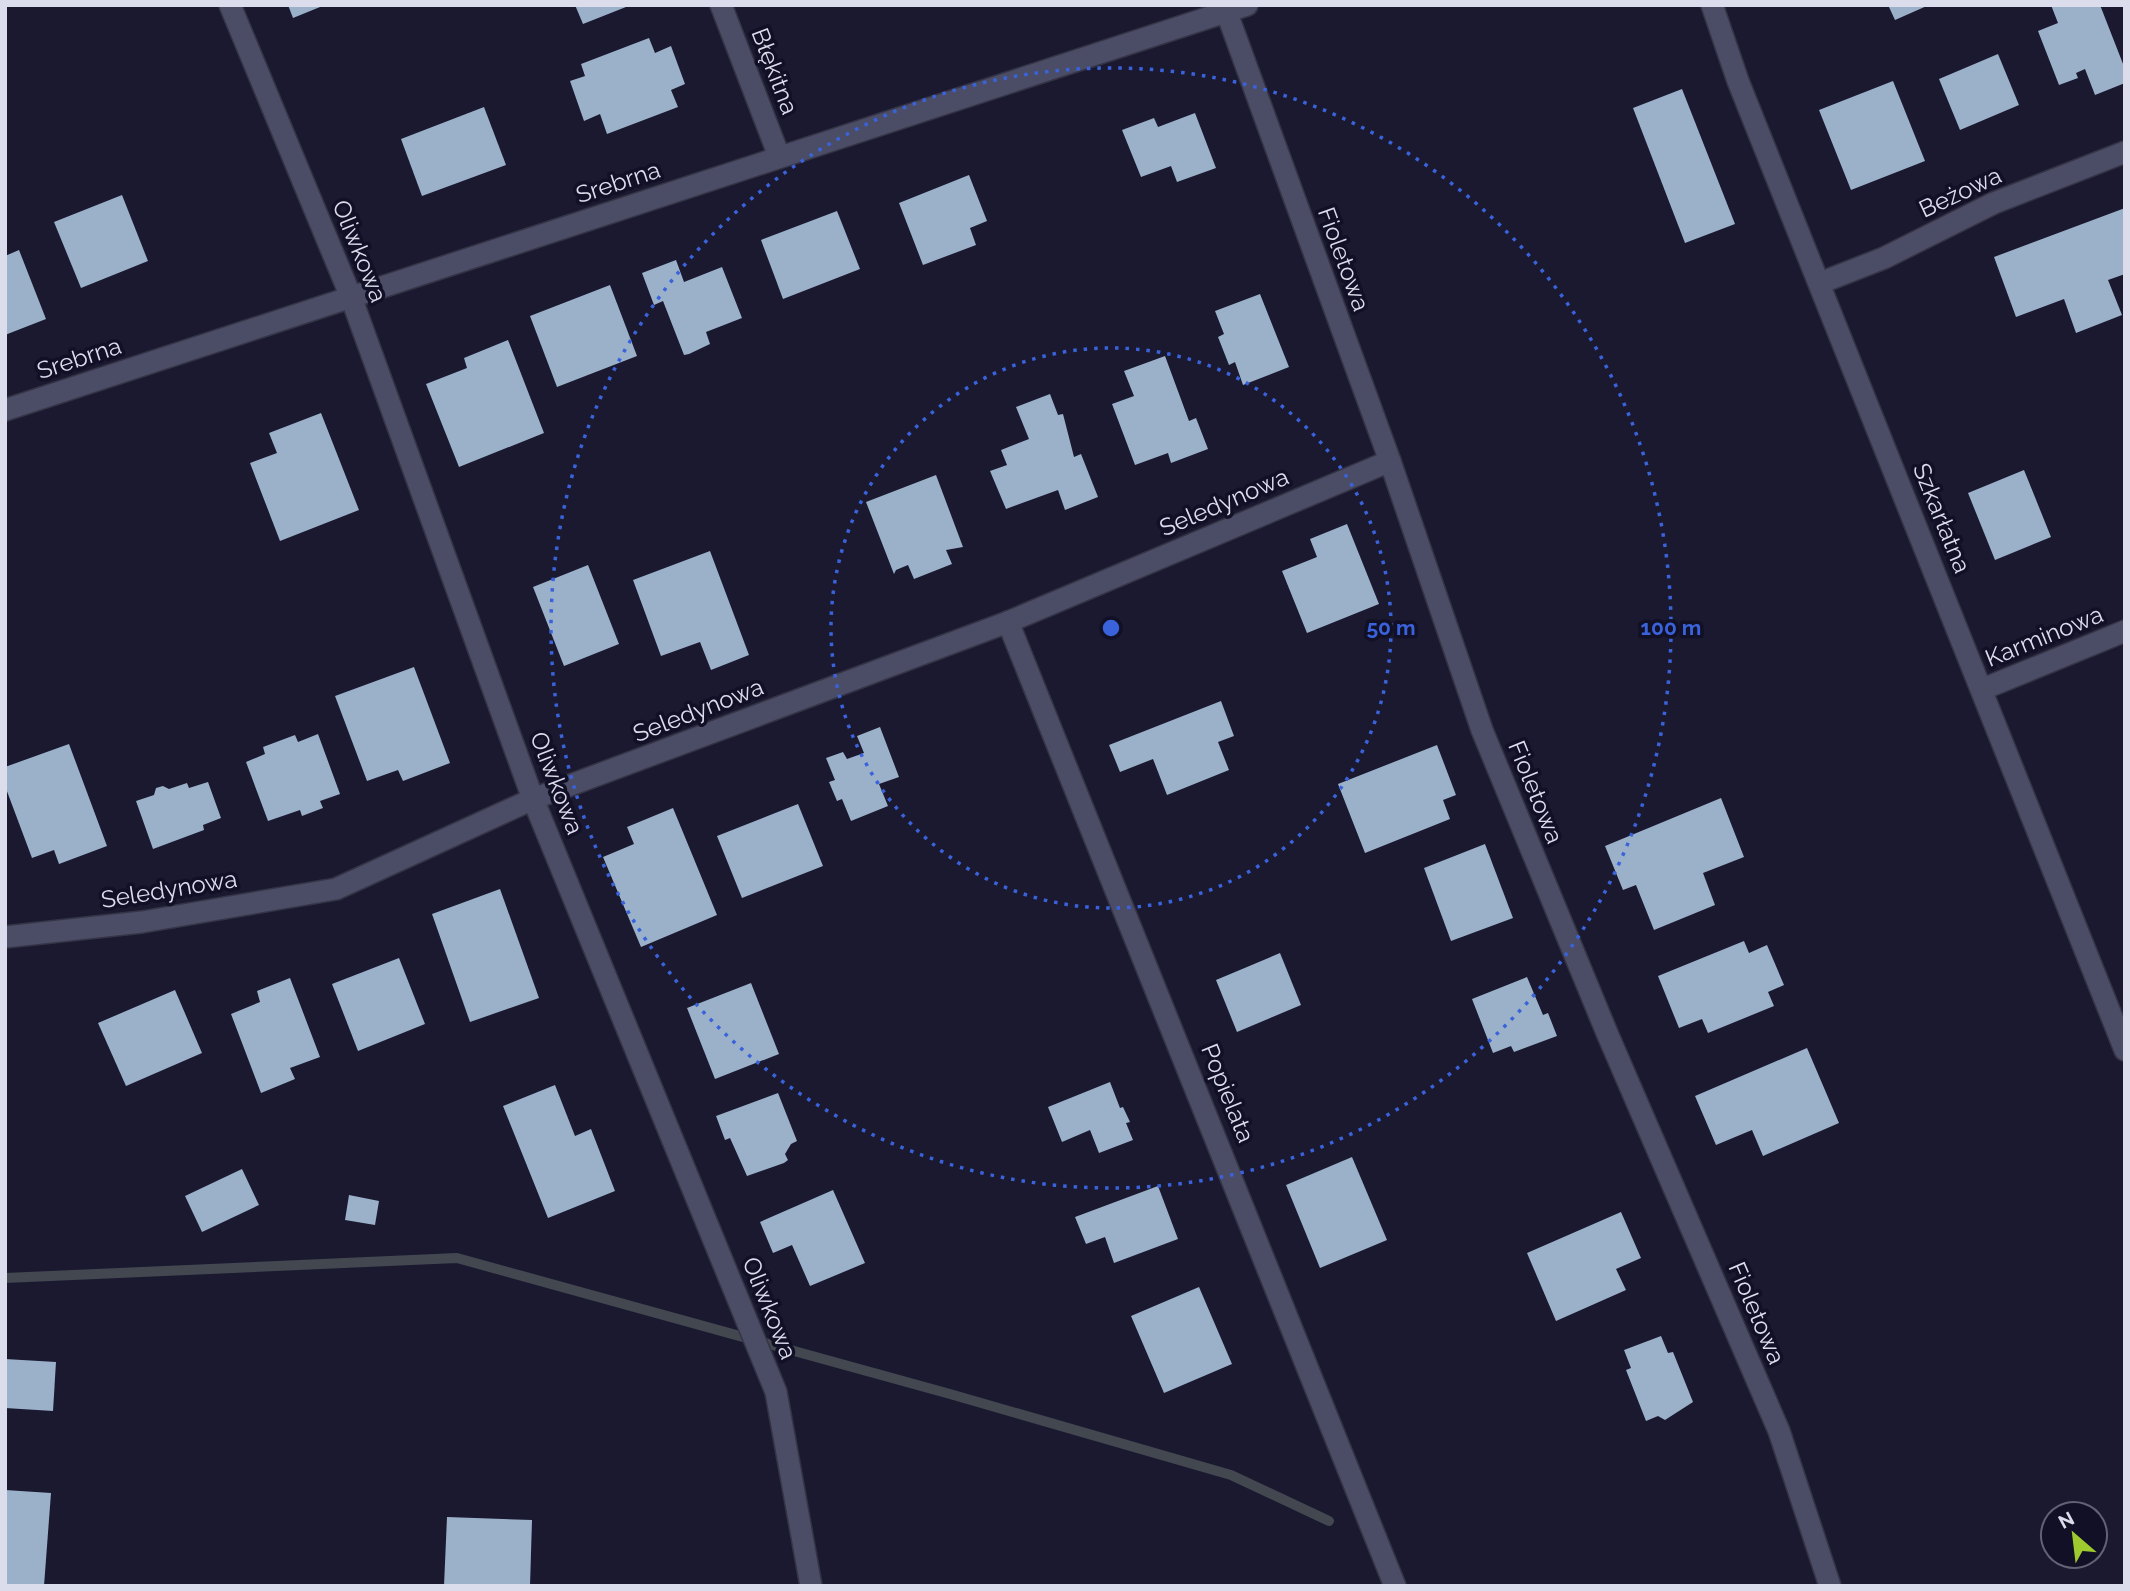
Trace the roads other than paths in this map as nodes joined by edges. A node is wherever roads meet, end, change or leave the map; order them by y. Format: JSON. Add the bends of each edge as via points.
{"nodes":[{"id":1,"x":230,"y":5,"type":"edge"},
{"id":2,"x":722,"y":5,"type":"edge"},
{"id":3,"x":1247,"y":5,"type":"edge"},
{"id":4,"x":1712,"y":5,"type":"edge"},
{"id":5,"x":1225,"y":9,"type":"edge"},
{"id":6,"x":2125,"y":152,"type":"edge"},
{"id":7,"x":779,"y":156,"type":"junction"},
{"id":8,"x":1820,"y":284,"type":"junction"},
{"id":9,"x":351,"y":298,"type":"junction"},
{"id":10,"x":5,"y":410,"type":"edge"},
{"id":11,"x":1390,"y":461,"type":"junction"},
{"id":12,"x":1008,"y":622,"type":"junction"},
{"id":13,"x":2125,"y":631,"type":"edge"},
{"id":14,"x":1983,"y":689,"type":"junction"},
{"id":15,"x":533,"y":799,"type":"junction"},
{"id":16,"x":5,"y":937,"type":"edge"},
{"id":17,"x":2125,"y":1050,"type":"edge"},
{"id":18,"x":811,"y":1586,"type":"edge"},
{"id":19,"x":1395,"y":1586,"type":"edge"},
{"id":20,"x":1830,"y":1586,"type":"edge"}],
"edges":[{"from":1,"to":9,"type":"street","name":"Oliwkowa"},
{"from":2,"to":7,"type":"street","name":"Błękitna"},
{"from":3,"to":5,"type":"street","name":"Srebrna"},
{"from":4,"to":8,"type":"street","name":"Szkarłatna"},
{"from":5,"to":7,"type":"street","name":"Srebrna"},
{"from":5,"to":11,"type":"street","name":"Fioletowa"},
{"from":6,"to":8,"type":"street","name":"Beżowa","via":[[1994,203]]},
{"from":7,"to":9,"type":"street","name":"Srebrna"},
{"from":8,"to":14,"type":"street","name":"Szkarłatna"},
{"from":9,"to":10,"type":"street","name":"Srebrna"},
{"from":9,"to":15,"type":"street","name":"Oliwkowa"},
{"from":11,"to":12,"type":"street","name":"Seledynowa"},
{"from":11,"to":20,"type":"street","name":"Fioletowa","via":[[1482,730],[1779,1431]]},
{"from":12,"to":15,"type":"street","name":"Seledynowa"},
{"from":12,"to":19,"type":"street","name":"Popielata"},
{"from":13,"to":14,"type":"street","name":"Karminowa"},
{"from":14,"to":17,"type":"street","name":"Szkarłatna"},
{"from":15,"to":16,"type":"street","name":"Seledynowa","via":[[336,889],[142,922]]},
{"from":15,"to":18,"type":"street","name":"Oliwkowa","via":[[776,1392]]}]}
